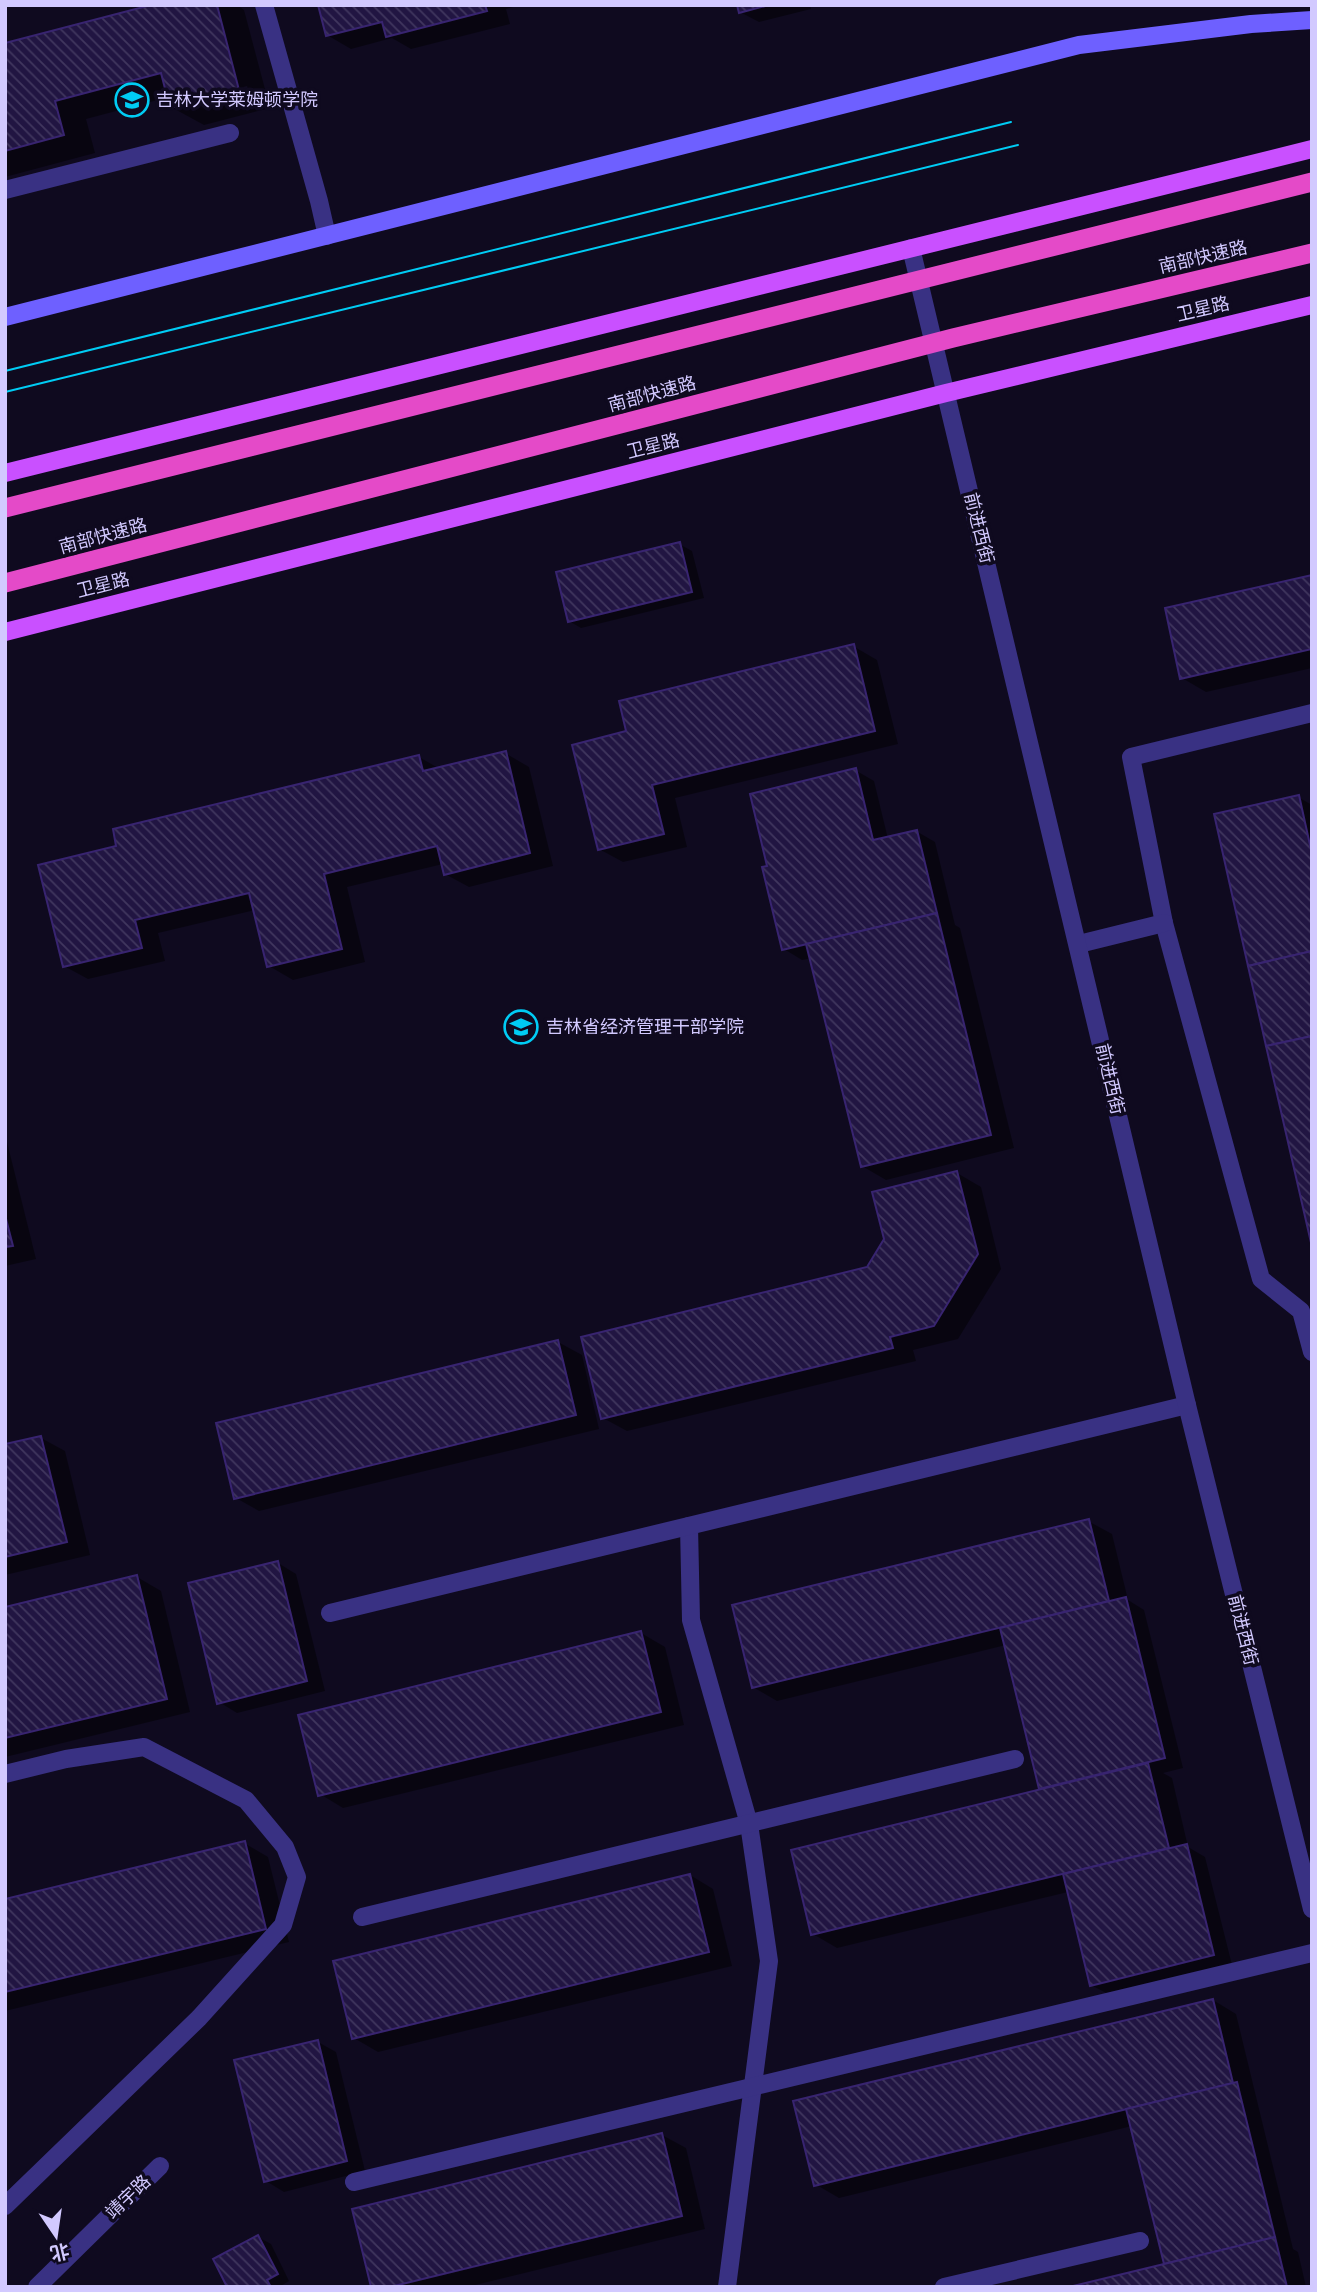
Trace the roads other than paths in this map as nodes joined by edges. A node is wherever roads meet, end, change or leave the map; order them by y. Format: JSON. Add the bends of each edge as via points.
{"nodes":[{"id":1,"x":264,"y":5,"type":"edge"},
{"id":2,"x":1312,"y":20,"type":"edge"},
{"id":3,"x":230,"y":133,"type":"dead end"},
{"id":4,"x":1312,"y":149,"type":"edge"},
{"id":5,"x":1312,"y":182,"type":"edge"},
{"id":6,"x":5,"y":190,"type":"edge"},
{"id":7,"x":327,"y":236,"type":"junction"},
{"id":8,"x":911,"y":248,"type":"junction"},
{"id":9,"x":1312,"y":253,"type":"edge"},
{"id":10,"x":1312,"y":305,"type":"edge"},
{"id":11,"x":5,"y":317,"type":"edge"},
{"id":12,"x":946,"y":393,"type":"junction"},
{"id":13,"x":5,"y":473,"type":"edge"},
{"id":14,"x":5,"y":508,"type":"edge"},
{"id":15,"x":5,"y":583,"type":"edge"},
{"id":16,"x":5,"y":632,"type":"edge"},
{"id":17,"x":1312,"y":713,"type":"edge"},
{"id":18,"x":1164,"y":923,"type":"junction"},
{"id":19,"x":1079,"y":944,"type":"junction"},
{"id":20,"x":1312,"y":1352,"type":"edge"},
{"id":21,"x":1187,"y":1405,"type":"junction"},
{"id":22,"x":689,"y":1526,"type":"junction"},
{"id":23,"x":330,"y":1613,"type":"dead end"},
{"id":24,"x":1015,"y":1759,"type":"dead end"},
{"id":25,"x":5,"y":1774,"type":"edge"},
{"id":26,"x":749,"y":1824,"type":"junction"},
{"id":27,"x":1312,"y":1909,"type":"edge"},
{"id":28,"x":362,"y":1917,"type":"dead end"},
{"id":29,"x":1312,"y":1953,"type":"edge"},
{"id":30,"x":753,"y":2086,"type":"junction"},
{"id":31,"x":160,"y":2166,"type":"dead end"},
{"id":32,"x":354,"y":2182,"type":"dead end"},
{"id":33,"x":5,"y":2206,"type":"edge"},
{"id":34,"x":1140,"y":2241,"type":"dead end"},
{"id":35,"x":37,"y":2287,"type":"edge"},
{"id":36,"x":727,"y":2287,"type":"edge"},
{"id":37,"x":944,"y":2287,"type":"edge"}],
"edges":[{"from":1,"to":7,"type":"street"},
{"from":2,"to":7,"type":"main road","via":[[1079,45]]},
{"from":3,"to":6,"type":"street"},
{"from":4,"to":8,"type":"main road"},
{"from":5,"to":14,"type":"highway","bridge":true},
{"from":7,"to":11,"type":"main road"},
{"from":8,"to":12,"type":"street","name":"前进西街"},
{"from":8,"to":13,"type":"main road"},
{"from":9,"to":15,"type":"highway","name":"南部快速路","bridge":true,"via":[[953,338]]},
{"from":10,"to":12,"type":"main road","name":"卫星路"},
{"from":12,"to":16,"type":"main road","name":"卫星路"},
{"from":12,"to":19,"type":"street","name":"前进西街"},
{"from":17,"to":18,"type":"street","via":[[1131,757]]},
{"from":18,"to":19,"type":"street"},
{"from":18,"to":20,"type":"street","via":[[1261,1279],[1301,1311]]},
{"from":19,"to":21,"type":"street","name":"前进西街"},
{"from":21,"to":22,"type":"street"},
{"from":21,"to":27,"type":"street","name":"前进西街"},
{"from":22,"to":23,"type":"street"},
{"from":22,"to":26,"type":"street","via":[[691,1620]]},
{"from":24,"to":26,"type":"street"},
{"from":25,"to":33,"type":"street","via":[[144,1747],[246,1800],[285,1847],[297,1877],[283,1926],[199,2018]]},
{"from":26,"to":28,"type":"street"},
{"from":26,"to":30,"type":"street","via":[[769,1961]]},
{"from":29,"to":30,"type":"street"},
{"from":30,"to":32,"type":"street"},
{"from":30,"to":36,"type":"street"},
{"from":31,"to":35,"type":"street","name":"靖宇路"},
{"from":34,"to":37,"type":"street"}]}
